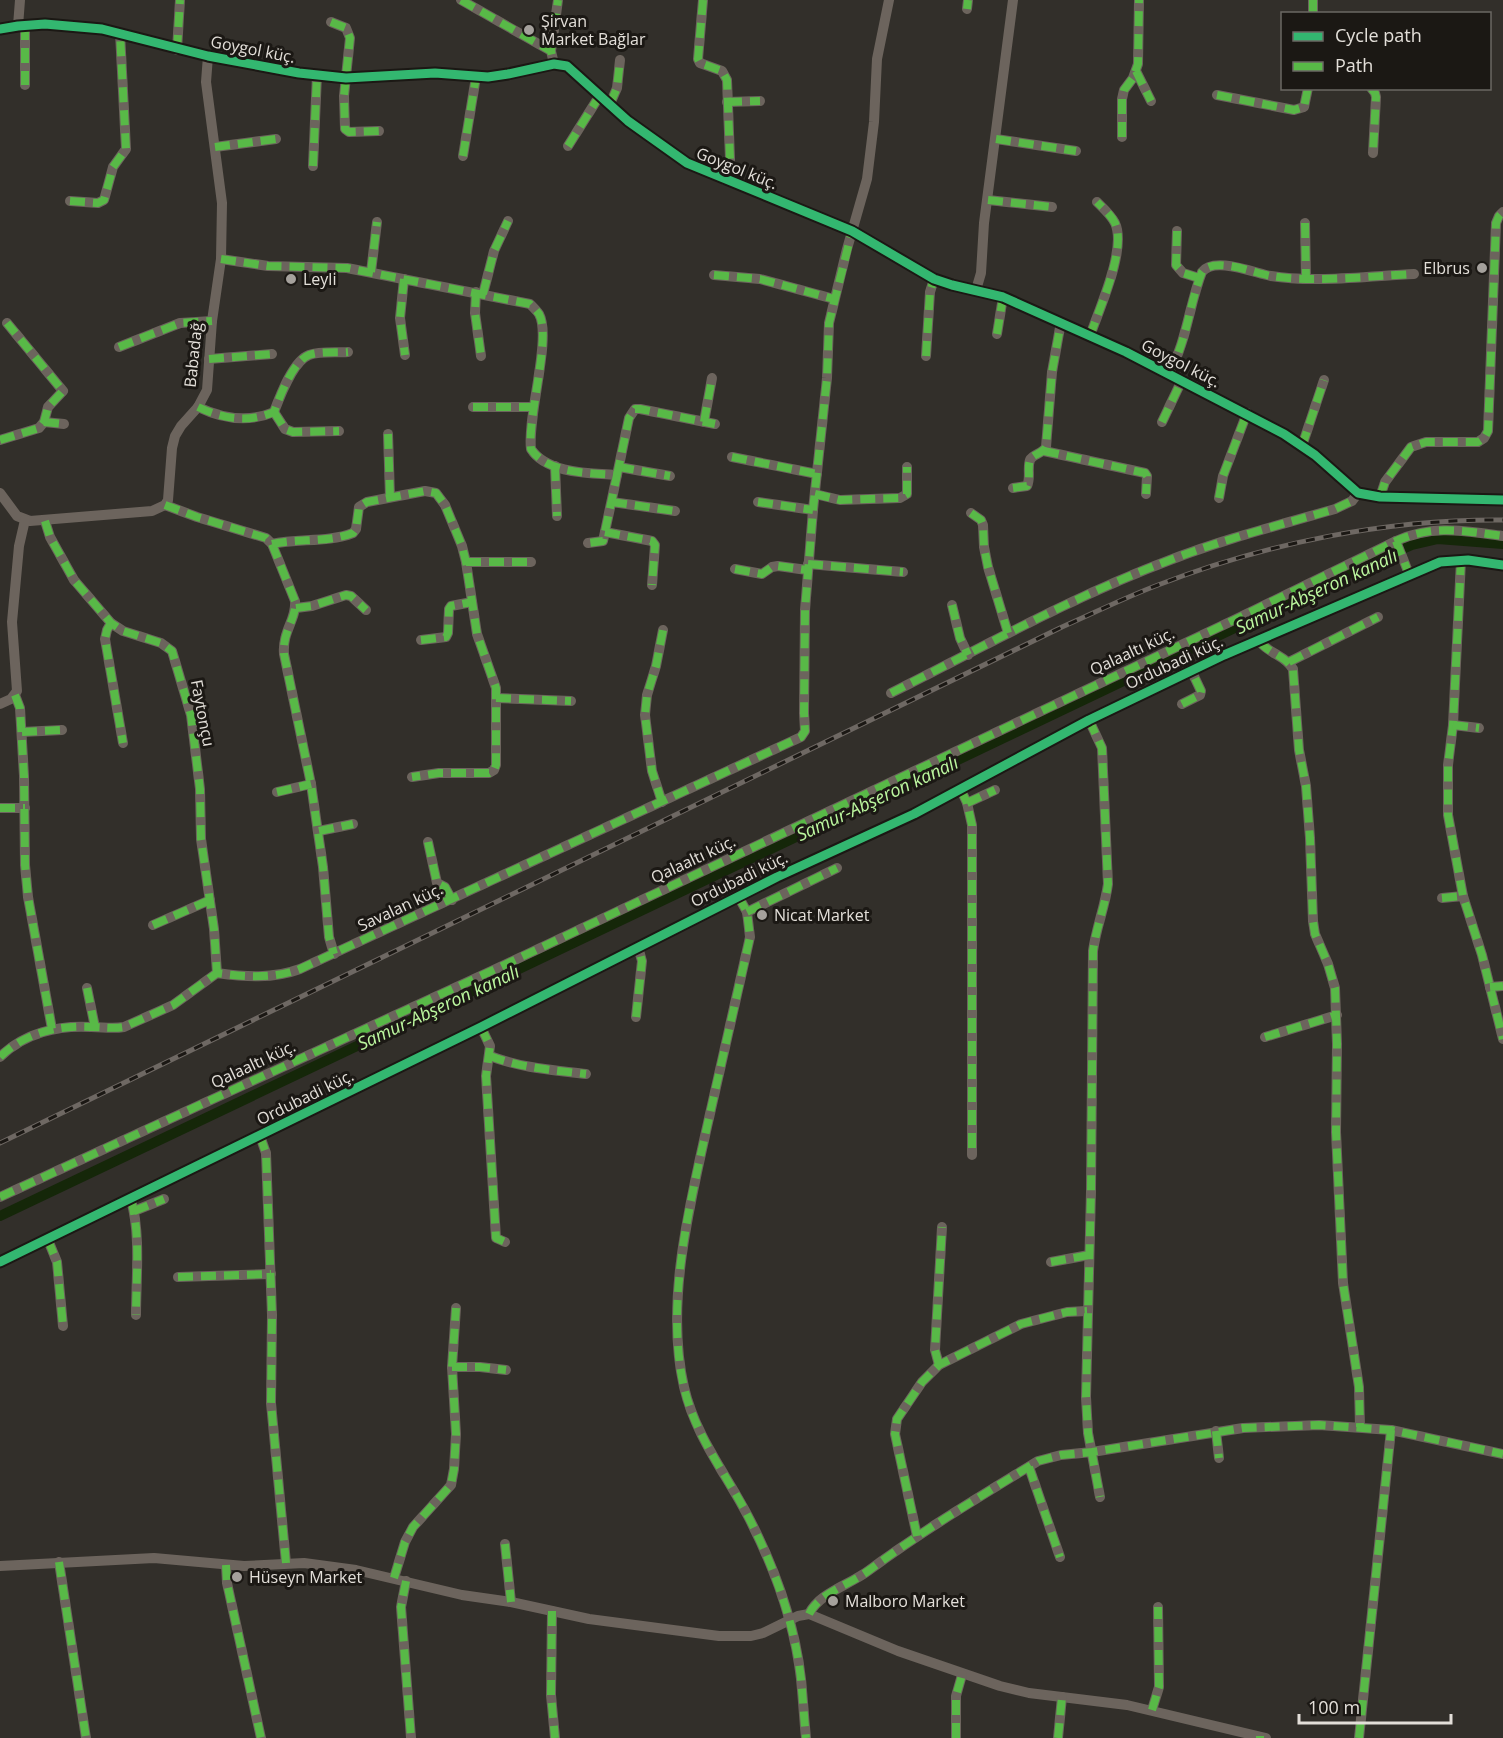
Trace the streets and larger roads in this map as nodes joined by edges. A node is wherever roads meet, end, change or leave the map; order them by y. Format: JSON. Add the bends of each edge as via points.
{"nodes":[{"id":1,"x":20,"y":0,"type":"edge"},
{"id":2,"x":180,"y":0,"type":"edge"},
{"id":3,"x":461,"y":0,"type":"edge"},
{"id":4,"x":558,"y":0,"type":"edge"},
{"id":5,"x":703,"y":0,"type":"edge"},
{"id":6,"x":889,"y":0,"type":"edge"},
{"id":7,"x":1013,"y":0,"type":"edge"},
{"id":8,"x":1139,"y":0,"type":"edge"},
{"id":9,"x":331,"y":22,"type":"dead end"},
{"id":10,"x":21,"y":25,"type":"junction"},
{"id":11,"x":0,"y":29,"type":"edge"},
{"id":12,"x":120,"y":33,"type":"junction"},
{"id":13,"x":177,"y":50,"type":"junction"},
{"id":14,"x":551,"y":51,"type":"junction"},
{"id":15,"x":208,"y":56,"type":"junction"},
{"id":16,"x":620,"y":60,"type":"dead end"},
{"id":17,"x":554,"y":64,"type":"junction"},
{"id":18,"x":1136,"y":71,"type":"junction"},
{"id":19,"x":317,"y":75,"type":"junction"},
{"id":20,"x":476,"y":77,"type":"junction"},
{"id":21,"x":346,"y":78,"type":"junction"},
{"id":22,"x":25,"y":85,"type":"dead end"},
{"id":23,"x":1308,"y":90,"type":"edge"},
{"id":24,"x":1373,"y":90,"type":"edge"},
{"id":25,"x":600,"y":95,"type":"junction"},
{"id":26,"x":1217,"y":95,"type":"dead end"},
{"id":27,"x":1152,"y":101,"type":"dead end"},
{"id":28,"x":727,"y":102,"type":"junction"},
{"id":29,"x":760,"y":102,"type":"dead end"},
{"id":30,"x":610,"y":104,"type":"junction"},
{"id":31,"x":379,"y":131,"type":"dead end"},
{"id":32,"x":1122,"y":137,"type":"dead end"},
{"id":33,"x":276,"y":139,"type":"dead end"},
{"id":34,"x":996,"y":139,"type":"junction"},
{"id":35,"x":568,"y":146,"type":"dead end"},
{"id":36,"x":215,"y":147,"type":"junction"},
{"id":37,"x":1076,"y":151,"type":"dead end"},
{"id":38,"x":1373,"y":153,"type":"dead end"},
{"id":39,"x":463,"y":156,"type":"dead end"},
{"id":40,"x":313,"y":166,"type":"dead end"},
{"id":41,"x":725,"y":180,"type":"junction"},
{"id":42,"x":987,"y":200,"type":"junction"},
{"id":43,"x":70,"y":201,"type":"dead end"},
{"id":44,"x":1097,"y":202,"type":"dead end"},
{"id":45,"x":1052,"y":207,"type":"dead end"},
{"id":46,"x":1503,"y":212,"type":"edge"},
{"id":47,"x":508,"y":221,"type":"dead end"},
{"id":48,"x":377,"y":222,"type":"dead end"},
{"id":49,"x":1305,"y":223,"type":"dead end"},
{"id":50,"x":852,"y":231,"type":"junction"},
{"id":51,"x":1177,"y":231,"type":"dead end"},
{"id":52,"x":221,"y":259,"type":"junction"},
{"id":53,"x":370,"y":272,"type":"junction"},
{"id":54,"x":1414,"y":274,"type":"dead end"},
{"id":55,"x":714,"y":275,"type":"dead end"},
{"id":56,"x":404,"y":279,"type":"junction"},
{"id":57,"x":934,"y":279,"type":"junction"},
{"id":58,"x":1199,"y":279,"type":"junction"},
{"id":59,"x":1306,"y":279,"type":"junction"},
{"id":60,"x":976,"y":290,"type":"junction"},
{"id":61,"x":480,"y":293,"type":"junction"},
{"id":62,"x":1003,"y":297,"type":"junction"},
{"id":63,"x":834,"y":299,"type":"junction"},
{"id":64,"x":212,"y":321,"type":"junction"},
{"id":65,"x":7,"y":322,"type":"dead end"},
{"id":66,"x":1061,"y":322,"type":"junction"},
{"id":67,"x":997,"y":334,"type":"dead end"},
{"id":68,"x":1090,"y":336,"type":"junction"},
{"id":69,"x":119,"y":347,"type":"dead end"},
{"id":70,"x":348,"y":352,"type":"dead end"},
{"id":71,"x":272,"y":354,"type":"dead end"},
{"id":72,"x":405,"y":355,"type":"dead end"},
{"id":73,"x":481,"y":356,"type":"dead end"},
{"id":74,"x":926,"y":356,"type":"dead end"},
{"id":75,"x":210,"y":358,"type":"junction"},
{"id":76,"x":1169,"y":373,"type":"junction"},
{"id":77,"x":712,"y":378,"type":"dead end"},
{"id":78,"x":1182,"y":380,"type":"junction"},
{"id":79,"x":1324,"y":380,"type":"dead end"},
{"id":80,"x":198,"y":407,"type":"junction"},
{"id":81,"x":473,"y":407,"type":"dead end"},
{"id":82,"x":533,"y":407,"type":"junction"},
{"id":83,"x":274,"y":412,"type":"junction"},
{"id":84,"x":1247,"y":413,"type":"junction"},
{"id":85,"x":44,"y":422,"type":"junction"},
{"id":86,"x":1162,"y":422,"type":"dead end"},
{"id":87,"x":64,"y":424,"type":"dead end"},
{"id":88,"x":339,"y":431,"type":"dead end"},
{"id":89,"x":388,"y":434,"type":"dead end"},
{"id":90,"x":0,"y":440,"type":"edge"},
{"id":91,"x":1302,"y":446,"type":"junction"},
{"id":92,"x":1044,"y":451,"type":"junction"},
{"id":93,"x":732,"y":457,"type":"dead end"},
{"id":94,"x":555,"y":466,"type":"junction"},
{"id":95,"x":907,"y":467,"type":"dead end"},
{"id":96,"x":618,"y":471,"type":"junction"},
{"id":97,"x":817,"y":474,"type":"junction"},
{"id":98,"x":670,"y":476,"type":"dead end"},
{"id":99,"x":1013,"y":488,"type":"dead end"},
{"id":100,"x":0,"y":493,"type":"edge"},
{"id":101,"x":1146,"y":494,"type":"dead end"},
{"id":102,"x":1358,"y":494,"type":"junction"},
{"id":103,"x":814,"y":495,"type":"junction"},
{"id":104,"x":390,"y":497,"type":"junction"},
{"id":105,"x":1380,"y":497,"type":"junction"},
{"id":106,"x":1219,"y":498,"type":"dead end"},
{"id":107,"x":1503,"y":500,"type":"edge"},
{"id":108,"x":612,"y":502,"type":"junction"},
{"id":109,"x":758,"y":502,"type":"dead end"},
{"id":110,"x":165,"y":505,"type":"junction"},
{"id":111,"x":813,"y":510,"type":"junction"},
{"id":112,"x":675,"y":511,"type":"dead end"},
{"id":113,"x":971,"y":513,"type":"dead end"},
{"id":114,"x":556,"y":516,"type":"dead end"},
{"id":115,"x":25,"y":520,"type":"junction"},
{"id":116,"x":45,"y":521,"type":"junction"},
{"id":117,"x":605,"y":532,"type":"junction"},
{"id":118,"x":1503,"y":536,"type":"edge"},
{"id":119,"x":1396,"y":541,"type":"junction"},
{"id":120,"x":588,"y":543,"type":"dead end"},
{"id":121,"x":272,"y":544,"type":"junction"},
{"id":122,"x":1461,"y":560,"type":"junction"},
{"id":123,"x":466,"y":562,"type":"junction"},
{"id":124,"x":531,"y":562,"type":"dead end"},
{"id":125,"x":1503,"y":565,"type":"edge"},
{"id":126,"x":808,"y":567,"type":"junction"},
{"id":127,"x":735,"y":569,"type":"dead end"},
{"id":128,"x":903,"y":572,"type":"dead end"},
{"id":129,"x":1409,"y":574,"type":"junction"},
{"id":130,"x":652,"y":585,"type":"dead end"},
{"id":131,"x":472,"y":602,"type":"junction"},
{"id":132,"x":952,"y":605,"type":"dead end"},
{"id":133,"x":296,"y":608,"type":"junction"},
{"id":134,"x":366,"y":610,"type":"dead end"},
{"id":135,"x":1378,"y":617,"type":"dead end"},
{"id":136,"x":111,"y":623,"type":"junction"},
{"id":137,"x":663,"y":630,"type":"dead end"},
{"id":138,"x":1008,"y":633,"type":"junction"},
{"id":139,"x":421,"y":640,"type":"dead end"},
{"id":140,"x":1259,"y":640,"type":"junction"},
{"id":141,"x":968,"y":655,"type":"junction"},
{"id":142,"x":1289,"y":662,"type":"junction"},
{"id":143,"x":1191,"y":670,"type":"junction"},
{"id":144,"x":891,"y":693,"type":"dead end"},
{"id":145,"x":15,"y":695,"type":"junction"},
{"id":146,"x":496,"y":698,"type":"junction"},
{"id":147,"x":571,"y":701,"type":"dead end"},
{"id":148,"x":0,"y":704,"type":"edge"},
{"id":149,"x":1182,"y":704,"type":"dead end"},
{"id":150,"x":1089,"y":720,"type":"junction"},
{"id":151,"x":1452,"y":725,"type":"junction"},
{"id":152,"x":1479,"y":728,"type":"dead end"},
{"id":153,"x":62,"y":730,"type":"dead end"},
{"id":154,"x":22,"y":732,"type":"junction"},
{"id":155,"x":123,"y":743,"type":"dead end"},
{"id":156,"x":412,"y":777,"type":"dead end"},
{"id":157,"x":311,"y":784,"type":"junction"},
{"id":158,"x":961,"y":790,"type":"junction"},
{"id":159,"x":995,"y":790,"type":"dead end"},
{"id":160,"x":277,"y":792,"type":"dead end"},
{"id":161,"x":662,"y":802,"type":"junction"},
{"id":162,"x":967,"y":803,"type":"junction"},
{"id":163,"x":0,"y":808,"type":"edge"},
{"id":164,"x":25,"y":808,"type":"junction"},
{"id":165,"x":353,"y":824,"type":"dead end"},
{"id":166,"x":319,"y":831,"type":"junction"},
{"id":167,"x":428,"y":842,"type":"dead end"},
{"id":168,"x":837,"y":868,"type":"dead end"},
{"id":169,"x":738,"y":896,"type":"junction"},
{"id":170,"x":1463,"y":896,"type":"junction"},
{"id":171,"x":1442,"y":898,"type":"dead end"},
{"id":172,"x":210,"y":900,"type":"junction"},
{"id":173,"x":452,"y":900,"type":"junction"},
{"id":174,"x":747,"y":912,"type":"junction"},
{"id":175,"x":153,"y":925,"type":"dead end"},
{"id":176,"x":638,"y":947,"type":"junction"},
{"id":177,"x":334,"y":954,"type":"junction"},
{"id":178,"x":217,"y":973,"type":"junction"},
{"id":179,"x":1503,"y":986,"type":"edge"},
{"id":180,"x":1490,"y":987,"type":"junction"},
{"id":181,"x":87,"y":988,"type":"dead end"},
{"id":182,"x":1337,"y":1015,"type":"junction"},
{"id":183,"x":636,"y":1017,"type":"dead end"},
{"id":184,"x":95,"y":1027,"type":"junction"},
{"id":185,"x":481,"y":1027,"type":"junction"},
{"id":186,"x":52,"y":1029,"type":"junction"},
{"id":187,"x":1265,"y":1037,"type":"dead end"},
{"id":188,"x":1503,"y":1039,"type":"edge"},
{"id":189,"x":490,"y":1056,"type":"junction"},
{"id":190,"x":0,"y":1057,"type":"edge"},
{"id":191,"x":586,"y":1074,"type":"dead end"},
{"id":192,"x":261,"y":1136,"type":"junction"},
{"id":193,"x":972,"y":1155,"type":"dead end"},
{"id":194,"x":0,"y":1197,"type":"edge"},
{"id":195,"x":164,"y":1199,"type":"dead end"},
{"id":196,"x":131,"y":1200,"type":"junction"},
{"id":197,"x":134,"y":1211,"type":"junction"},
{"id":198,"x":942,"y":1227,"type":"dead end"},
{"id":199,"x":48,"y":1240,"type":"junction"},
{"id":200,"x":505,"y":1242,"type":"dead end"},
{"id":201,"x":1089,"y":1255,"type":"junction"},
{"id":202,"x":1051,"y":1262,"type":"dead end"},
{"id":203,"x":0,"y":1263,"type":"edge"},
{"id":204,"x":271,"y":1274,"type":"junction"},
{"id":205,"x":178,"y":1277,"type":"dead end"},
{"id":206,"x":456,"y":1308,"type":"dead end"},
{"id":207,"x":1087,"y":1311,"type":"junction"},
{"id":208,"x":136,"y":1315,"type":"dead end"},
{"id":209,"x":63,"y":1326,"type":"dead end"},
{"id":210,"x":939,"y":1365,"type":"junction"},
{"id":211,"x":452,"y":1367,"type":"junction"},
{"id":212,"x":506,"y":1370,"type":"dead end"},
{"id":213,"x":1360,"y":1427,"type":"junction"},
{"id":214,"x":1391,"y":1430,"type":"junction"},
{"id":215,"x":1216,"y":1431,"type":"junction"},
{"id":216,"x":1092,"y":1452,"type":"junction"},
{"id":217,"x":1503,"y":1454,"type":"edge"},
{"id":218,"x":1219,"y":1458,"type":"dead end"},
{"id":219,"x":1029,"y":1467,"type":"junction"},
{"id":220,"x":1100,"y":1497,"type":"dead end"},
{"id":221,"x":917,"y":1536,"type":"junction"},
{"id":222,"x":506,"y":1544,"type":"dead end"},
{"id":223,"x":1060,"y":1557,"type":"dead end"},
{"id":224,"x":59,"y":1562,"type":"junction"},
{"id":225,"x":286,"y":1563,"type":"junction"},
{"id":226,"x":226,"y":1565,"type":"junction"},
{"id":227,"x":0,"y":1566,"type":"edge"},
{"id":228,"x":394,"y":1578,"type":"junction"},
{"id":229,"x":406,"y":1581,"type":"junction"},
{"id":230,"x":511,"y":1602,"type":"junction"},
{"id":231,"x":1158,"y":1607,"type":"dead end"},
{"id":232,"x":552,"y":1611,"type":"junction"},
{"id":233,"x":809,"y":1614,"type":"junction"},
{"id":234,"x":789,"y":1621,"type":"junction"},
{"id":235,"x":962,"y":1675,"type":"junction"},
{"id":236,"x":1062,"y":1697,"type":"junction"},
{"id":237,"x":1152,"y":1710,"type":"junction"},
{"id":238,"x":86,"y":1738,"type":"edge"},
{"id":239,"x":261,"y":1738,"type":"edge"},
{"id":240,"x":411,"y":1738,"type":"edge"},
{"id":241,"x":555,"y":1738,"type":"edge"},
{"id":242,"x":806,"y":1738,"type":"edge"},
{"id":243,"x":956,"y":1738,"type":"edge"},
{"id":244,"x":1058,"y":1738,"type":"edge"},
{"id":245,"x":1262,"y":1738,"type":"edge"},
{"id":246,"x":1359,"y":1738,"type":"edge"}],
"edges":[{"from":1,"to":10,"type":"street"},
{"from":2,"to":13,"type":"street"},
{"from":3,"to":14,"type":"street"},
{"from":4,"to":14,"type":"street"},
{"from":5,"to":28,"type":"street","via":[[698,59],[725,75]]},
{"from":6,"to":50,"type":"street","via":[[877,59],[869,167]]},
{"from":7,"to":34,"type":"street"},
{"from":8,"to":18,"type":"street"},
{"from":9,"to":21,"type":"street","via":[[349,32]]},
{"from":10,"to":11,"type":"street","name":"Goygol küç."},
{"from":10,"to":12,"type":"street","name":"Goygol küç.","via":[[75,26]]},
{"from":10,"to":22,"type":"street"},
{"from":12,"to":13,"type":"street","name":"Goygol küç."},
{"from":12,"to":43,"type":"street","via":[[126,149],[113,167],[104,200]]},
{"from":13,"to":15,"type":"street","name":"Goygol küç."},
{"from":14,"to":17,"type":"street"},
{"from":15,"to":19,"type":"street","name":"Goygol küç."},
{"from":15,"to":36,"type":"street","name":"Babadağ","via":[[206,82]]},
{"from":16,"to":30,"type":"street","via":[[617,88]]},
{"from":17,"to":20,"type":"street","name":"Goygol küç."},
{"from":17,"to":25,"type":"street","name":"Goygol küç.","via":[[574,70]]},
{"from":18,"to":27,"type":"street"},
{"from":18,"to":32,"type":"street","via":[[1122,99]]},
{"from":19,"to":21,"type":"street","name":"Goygol küç."},
{"from":19,"to":40,"type":"street"},
{"from":20,"to":21,"type":"street","name":"Goygol küç.","via":[[435,73]]},
{"from":20,"to":39,"type":"street"},
{"from":21,"to":31,"type":"street","via":[[345,129]]},
{"from":23,"to":26,"type":"street","via":[[1304,107],[1294,110]]},
{"from":24,"to":38,"type":"street"},
{"from":25,"to":30,"type":"street","name":"Goygol küç."},
{"from":25,"to":35,"type":"street"},
{"from":28,"to":29,"type":"street"},
{"from":28,"to":41,"type":"street","via":[[730,159]]},
{"from":30,"to":41,"type":"street","name":"Goygol küç.","via":[[674,156]]},
{"from":33,"to":36,"type":"street"},
{"from":34,"to":37,"type":"street"},
{"from":34,"to":42,"type":"street"},
{"from":36,"to":52,"type":"street","name":"Babadağ","via":[[222,203]]},
{"from":41,"to":50,"type":"street","name":"Goygol küç."},
{"from":42,"to":45,"type":"street"},
{"from":42,"to":60,"type":"street"},
{"from":44,"to":68,"type":"street","via":[[1112,218],[1118,234],[1113,272]]},
{"from":46,"to":105,"type":"street","via":[[1496,223],[1488,431],[1478,442],[1426,442],[1411,447],[1385,482]]},
{"from":47,"to":61,"type":"street"},
{"from":48,"to":53,"type":"street"},
{"from":49,"to":59,"type":"street"},
{"from":50,"to":57,"type":"street","name":"Goygol küç."},
{"from":50,"to":63,"type":"street"},
{"from":51,"to":58,"type":"street","via":[[1176,265],[1183,273]]},
{"from":52,"to":53,"type":"street"},
{"from":52,"to":64,"type":"street","name":"Babadağ"},
{"from":53,"to":56,"type":"street"},
{"from":54,"to":59,"type":"street"},
{"from":55,"to":63,"type":"street","via":[[760,279]]},
{"from":56,"to":61,"type":"street"},
{"from":56,"to":72,"type":"street","via":[[400,318]]},
{"from":57,"to":60,"type":"street","name":"Goygol küç."},
{"from":57,"to":74,"type":"street"},
{"from":58,"to":59,"type":"street","via":[[1205,267],[1216,264]]},
{"from":58,"to":76,"type":"street","via":[[1190,319]]},
{"from":60,"to":62,"type":"street","name":"Goygol küç."},
{"from":61,"to":73,"type":"street","via":[[475,313]]},
{"from":61,"to":82,"type":"street","via":[[530,304],[540,315],[543,336]]},
{"from":62,"to":66,"type":"street","name":"Goygol küç."},
{"from":62,"to":67,"type":"street"},
{"from":63,"to":97,"type":"street"},
{"from":64,"to":69,"type":"street","via":[[169,326]]},
{"from":64,"to":75,"type":"street","name":"Babadağ"},
{"from":65,"to":85,"type":"street","via":[[62,389],[62,394],[48,407]]},
{"from":66,"to":68,"type":"street","name":"Goygol küç."},
{"from":66,"to":92,"type":"street"},
{"from":68,"to":76,"type":"street","name":"Goygol küç."},
{"from":70,"to":83,"type":"street","via":[[306,356],[287,382]]},
{"from":71,"to":75,"type":"street"},
{"from":75,"to":80,"type":"street","name":"Babadağ","via":[[207,390]]},
{"from":76,"to":78,"type":"street","name":"Goygol küç."},
{"from":77,"to":96,"type":"street","via":[[709,423],[635,409],[629,418]]},
{"from":78,"to":84,"type":"street","name":"Goygol küç."},
{"from":78,"to":86,"type":"street"},
{"from":79,"to":91,"type":"street"},
{"from":80,"to":83,"type":"street","via":[[241,419]]},
{"from":80,"to":110,"type":"street","name":"Babadağ","via":[[175,436]]},
{"from":81,"to":82,"type":"street"},
{"from":82,"to":94,"type":"street","via":[[531,449]]},
{"from":83,"to":88,"type":"street","via":[[285,429],[292,432]]},
{"from":84,"to":91,"type":"street","name":"Goygol küç."},
{"from":84,"to":106,"type":"street","via":[[1223,476]]},
{"from":85,"to":87,"type":"street"},
{"from":85,"to":90,"type":"street","via":[[39,428]]},
{"from":89,"to":104,"type":"street"},
{"from":91,"to":102,"type":"street","name":"Goygol küç."},
{"from":92,"to":99,"type":"street","via":[[1030,461],[1027,486]]},
{"from":92,"to":101,"type":"street","via":[[1144,473]]},
{"from":93,"to":97,"type":"street"},
{"from":94,"to":96,"type":"street","via":[[579,472]]},
{"from":94,"to":114,"type":"street"},
{"from":95,"to":103,"type":"street","via":[[907,494],[900,498],[840,500]]},
{"from":96,"to":98,"type":"street"},
{"from":96,"to":108,"type":"street"},
{"from":97,"to":103,"type":"street"},
{"from":100,"to":115,"type":"street"},
{"from":102,"to":105,"type":"street"},
{"from":102,"to":138,"type":"street","via":[[1335,509],[1170,559]]},
{"from":103,"to":111,"type":"street"},
{"from":104,"to":121,"type":"street","via":[[362,504],[356,512],[356,529],[348,535]]},
{"from":104,"to":123,"type":"street","via":[[425,491],[439,496]]},
{"from":105,"to":107,"type":"street"},
{"from":108,"to":112,"type":"street"},
{"from":108,"to":117,"type":"street"},
{"from":109,"to":111,"type":"street"},
{"from":110,"to":116,"type":"street","via":[[152,511]]},
{"from":110,"to":121,"type":"street","via":[[259,534]]},
{"from":111,"to":126,"type":"street"},
{"from":113,"to":138,"type":"street","via":[[983,525],[988,567]]},
{"from":115,"to":116,"type":"street"},
{"from":115,"to":145,"type":"street","via":[[16,564],[12,622],[18,684]]},
{"from":116,"to":136,"type":"street","name":"Faytonçu","via":[[74,580]]},
{"from":117,"to":120,"type":"street","via":[[603,541]]},
{"from":117,"to":130,"type":"street","via":[[652,542]]},
{"from":118,"to":119,"type":"street","name":"Qalaaltı küç.","via":[[1454,529],[1411,534]]},
{"from":119,"to":129,"type":"street"},
{"from":119,"to":194,"type":"street","name":"Qalaaltı küç.","via":[[500,967]]},
{"from":121,"to":133,"type":"street"},
{"from":122,"to":125,"type":"street","name":"Ordubadi küç."},
{"from":122,"to":129,"type":"street","name":"Ordubadi küç.","via":[[1440,562]]},
{"from":122,"to":151,"type":"street"},
{"from":123,"to":124,"type":"street"},
{"from":123,"to":131,"type":"street"},
{"from":126,"to":127,"type":"street","via":[[778,566],[762,574]]},
{"from":126,"to":128,"type":"street"},
{"from":126,"to":161,"type":"street","name":"Savalan küç.","via":[[805,731],[789,743]]},
{"from":129,"to":140,"type":"street","name":"Ordubadi küç."},
{"from":131,"to":139,"type":"street","via":[[448,609],[446,637]]},
{"from":131,"to":146,"type":"street"},
{"from":132,"to":141,"type":"street"},
{"from":133,"to":134,"type":"street","via":[[346,595]]},
{"from":133,"to":157,"type":"street","via":[[284,644]]},
{"from":135,"to":142,"type":"street"},
{"from":136,"to":155,"type":"street","via":[[105,639]]},
{"from":136,"to":172,"type":"street","name":"Faytonçu","via":[[172,651],[191,715]]},
{"from":137,"to":161,"type":"street","via":[[645,715],[652,771]]},
{"from":138,"to":141,"type":"street"},
{"from":140,"to":142,"type":"street","via":[[1270,652]]},
{"from":140,"to":143,"type":"street","name":"Ordubadi küç."},
{"from":141,"to":144,"type":"street"},
{"from":142,"to":182,"type":"street","via":[[1294,676],[1307,796],[1313,921],[1335,988]]},
{"from":143,"to":149,"type":"street","via":[[1200,695]]},
{"from":143,"to":150,"type":"street","name":"Ordubadi küç."},
{"from":145,"to":148,"type":"street"},
{"from":145,"to":154,"type":"street"},
{"from":146,"to":147,"type":"street"},
{"from":146,"to":156,"type":"street","via":[[494,770]]},
{"from":150,"to":158,"type":"street","name":"Ordubadi küç."},
{"from":150,"to":201,"type":"street","via":[[1102,748],[1108,884],[1093,951]]},
{"from":151,"to":152,"type":"street"},
{"from":151,"to":170,"type":"street","via":[[1448,815]]},
{"from":153,"to":154,"type":"street"},
{"from":154,"to":164,"type":"street"},
{"from":157,"to":160,"type":"street"},
{"from":157,"to":166,"type":"street"},
{"from":158,"to":162,"type":"street"},
{"from":158,"to":169,"type":"street","name":"Ordubadi küç."},
{"from":159,"to":162,"type":"street"},
{"from":161,"to":173,"type":"street","name":"Savalan küç."},
{"from":162,"to":193,"type":"street","via":[[972,825]]},
{"from":163,"to":164,"type":"street"},
{"from":164,"to":186,"type":"street","via":[[28,897]]},
{"from":165,"to":166,"type":"street"},
{"from":166,"to":177,"type":"street","via":[[329,938]]},
{"from":167,"to":173,"type":"street","via":[[437,883],[445,887]]},
{"from":168,"to":174,"type":"street"},
{"from":169,"to":174,"type":"street"},
{"from":169,"to":176,"type":"street","name":"Ordubadi küç."},
{"from":170,"to":171,"type":"street"},
{"from":170,"to":180,"type":"street"},
{"from":172,"to":175,"type":"street"},
{"from":172,"to":178,"type":"street","name":"Faytonçu"},
{"from":173,"to":177,"type":"street","name":"Savalan küç."},
{"from":174,"to":234,"type":"street","via":[[750,937],[686,1226],[676,1342],[694,1420],[765,1550]]},
{"from":176,"to":183,"type":"street","via":[[642,961]]},
{"from":176,"to":185,"type":"street","name":"Ordubadi küç."},
{"from":177,"to":178,"type":"street","name":"Savalan küç.","via":[[282,975]]},
{"from":178,"to":184,"type":"street","via":[[153,1015],[116,1029]]},
{"from":179,"to":180,"type":"street"},
{"from":180,"to":188,"type":"street"},
{"from":181,"to":184,"type":"street"},
{"from":182,"to":187,"type":"street"},
{"from":182,"to":213,"type":"street","via":[[1336,1132],[1342,1283],[1359,1387]]},
{"from":184,"to":186,"type":"street"},
{"from":185,"to":189,"type":"street"},
{"from":185,"to":192,"type":"street","name":"Ordubadi küç."},
{"from":186,"to":190,"type":"street","via":[[16,1044]]},
{"from":189,"to":191,"type":"street","via":[[522,1066]]},
{"from":189,"to":200,"type":"street","via":[[486,1076],[495,1233],[496,1238]]},
{"from":192,"to":196,"type":"street","name":"Ordubadi küç."},
{"from":192,"to":204,"type":"street","via":[[266,1153]]},
{"from":195,"to":197,"type":"street"},
{"from":196,"to":197,"type":"street"},
{"from":196,"to":199,"type":"street","name":"Ordubadi küç."},
{"from":197,"to":208,"type":"street"},
{"from":198,"to":210,"type":"street","via":[[935,1350]]},
{"from":199,"to":203,"type":"street","name":"Ordubadi küç."},
{"from":199,"to":209,"type":"street","via":[[57,1262]]},
{"from":201,"to":202,"type":"street"},
{"from":201,"to":207,"type":"street"},
{"from":204,"to":205,"type":"street"},
{"from":204,"to":225,"type":"street","via":[[271,1403]]},
{"from":206,"to":211,"type":"street"},
{"from":207,"to":210,"type":"street","via":[[1021,1324]]},
{"from":207,"to":216,"type":"street","via":[[1086,1397]]},
{"from":210,"to":221,"type":"street","via":[[922,1382],[895,1426]]},
{"from":211,"to":212,"type":"street"},
{"from":211,"to":228,"type":"street","via":[[456,1434],[451,1485],[413,1527]]},
{"from":213,"to":214,"type":"street"},
{"from":213,"to":215,"type":"street"},
{"from":214,"to":217,"type":"street"},
{"from":214,"to":246,"type":"street"},
{"from":215,"to":216,"type":"street"},
{"from":215,"to":218,"type":"street"},
{"from":216,"to":219,"type":"street","via":[[1061,1455]]},
{"from":216,"to":220,"type":"street"},
{"from":219,"to":221,"type":"street"},
{"from":219,"to":223,"type":"street"},
{"from":221,"to":233,"type":"street","via":[[821,1600]]},
{"from":222,"to":230,"type":"street"},
{"from":224,"to":226,"type":"street","via":[[154,1558]]},
{"from":224,"to":227,"type":"street"},
{"from":224,"to":238,"type":"street"},
{"from":225,"to":226,"type":"street"},
{"from":225,"to":228,"type":"street","via":[[326,1565]]},
{"from":226,"to":239,"type":"street"},
{"from":228,"to":229,"type":"street"},
{"from":229,"to":230,"type":"street"},
{"from":229,"to":240,"type":"street","via":[[401,1607]]},
{"from":230,"to":232,"type":"street"},
{"from":231,"to":237,"type":"street","via":[[1159,1687]]},
{"from":232,"to":234,"type":"street","via":[[622,1624],[738,1637],[763,1633]]},
{"from":232,"to":241,"type":"street"},
{"from":233,"to":234,"type":"street"},
{"from":233,"to":235,"type":"street"},
{"from":234,"to":242,"type":"street","via":[[801,1678]]},
{"from":235,"to":236,"type":"street","via":[[1029,1693]]},
{"from":235,"to":243,"type":"street","via":[[956,1696]]},
{"from":236,"to":237,"type":"street"},
{"from":236,"to":244,"type":"street"},
{"from":237,"to":245,"type":"street"}]}
